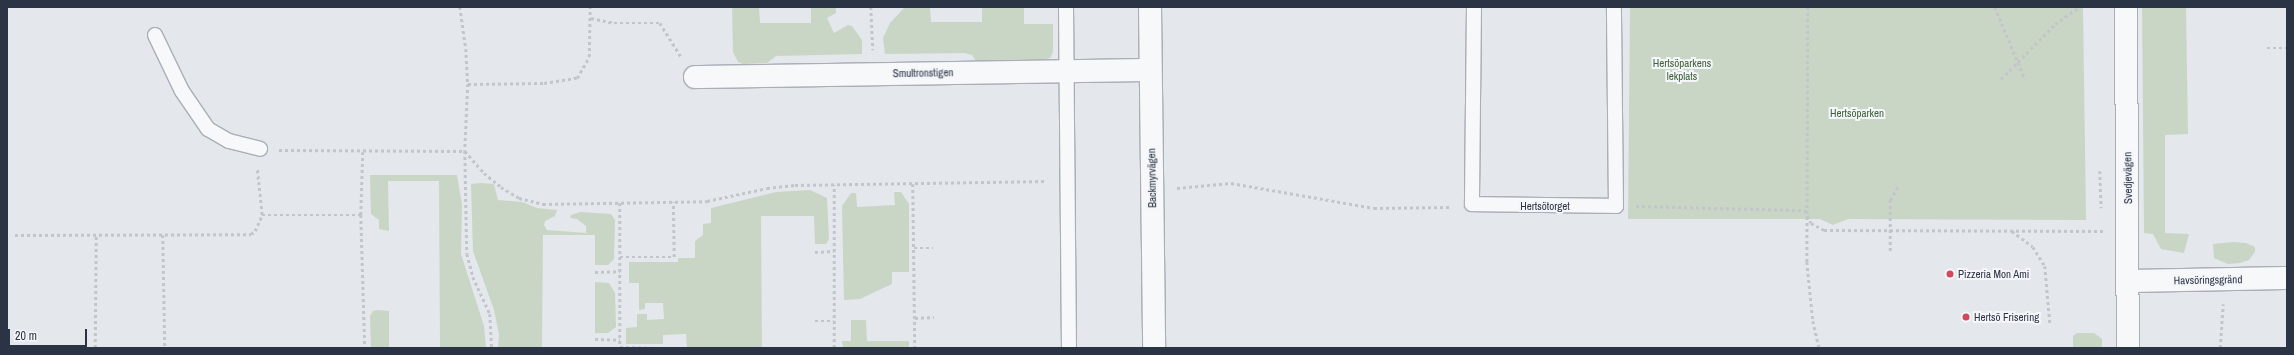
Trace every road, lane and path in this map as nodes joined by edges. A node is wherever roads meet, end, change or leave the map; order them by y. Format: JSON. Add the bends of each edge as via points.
{"nodes":[{"id":1,"x":460,"y":7,"type":"edge"},
{"id":2,"x":590,"y":7,"type":"edge"},
{"id":3,"x":871,"y":7,"type":"edge"},
{"id":4,"x":1066,"y":7,"type":"edge"},
{"id":5,"x":1150,"y":7,"type":"edge"},
{"id":6,"x":1474,"y":7,"type":"edge"},
{"id":7,"x":1614,"y":7,"type":"edge"},
{"id":8,"x":1808,"y":7,"type":"edge"},
{"id":9,"x":1995,"y":7,"type":"edge"},
{"id":10,"x":2079,"y":7,"type":"edge"},
{"id":11,"x":2126,"y":7,"type":"edge"},
{"id":12,"x":591,"y":18,"type":"junction"},
{"id":13,"x":155,"y":35,"type":"dead end"},
{"id":14,"x":2267,"y":48,"type":"dead end"},
{"id":15,"x":2287,"y":48,"type":"edge"},
{"id":16,"x":2017,"y":60,"type":"junction"},
{"id":17,"x":1150,"y":70,"type":"junction"},
{"id":18,"x":1067,"y":71,"type":"junction"},
{"id":19,"x":872,"y":74,"type":"junction"},
{"id":20,"x":695,"y":77,"type":"joint"},
{"id":21,"x":2001,"y":79,"type":"dead end"},
{"id":22,"x":2025,"y":79,"type":"dead end"},
{"id":23,"x":468,"y":84,"type":"junction"},
{"id":24,"x":260,"y":150,"type":"junction"},
{"id":25,"x":465,"y":151,"type":"junction"},
{"id":26,"x":363,"y":152,"type":"junction"},
{"id":27,"x":1068,"y":181,"type":"junction"},
{"id":28,"x":913,"y":184,"type":"junction"},
{"id":29,"x":834,"y":185,"type":"junction"},
{"id":30,"x":1899,"y":185,"type":"dead end"},
{"id":31,"x":1168,"y":189,"type":"dead end"},
{"id":32,"x":673,"y":202,"type":"junction"},
{"id":33,"x":620,"y":203,"type":"junction"},
{"id":34,"x":1472,"y":204,"type":"junction"},
{"id":35,"x":1616,"y":206,"type":"junction"},
{"id":36,"x":1805,"y":210,"type":"junction"},
{"id":37,"x":262,"y":216,"type":"junction"},
{"id":38,"x":361,"y":216,"type":"junction"},
{"id":39,"x":1890,"y":231,"type":"junction"},
{"id":40,"x":2012,"y":231,"type":"junction"},
{"id":41,"x":14,"y":235,"type":"dead end"},
{"id":42,"x":163,"y":235,"type":"junction"},
{"id":43,"x":96,"y":236,"type":"junction"},
{"id":44,"x":2128,"y":238,"type":"junction"},
{"id":45,"x":914,"y":248,"type":"junction"},
{"id":46,"x":933,"y":248,"type":"dead end"},
{"id":47,"x":834,"y":251,"type":"junction"},
{"id":48,"x":1890,"y":251,"type":"dead end"},
{"id":49,"x":815,"y":252,"type":"dead end"},
{"id":50,"x":620,"y":257,"type":"junction"},
{"id":51,"x":620,"y":271,"type":"junction"},
{"id":52,"x":595,"y":272,"type":"dead end"},
{"id":53,"x":2287,"y":278,"type":"edge"},
{"id":54,"x":2223,"y":280,"type":"junction"},
{"id":55,"x":2129,"y":281,"type":"junction"},
{"id":56,"x":934,"y":317,"type":"dead end"},
{"id":57,"x":915,"y":318,"type":"junction"},
{"id":58,"x":815,"y":321,"type":"dead end"},
{"id":59,"x":834,"y":321,"type":"junction"},
{"id":60,"x":2050,"y":323,"type":"dead end"},
{"id":61,"x":595,"y":339,"type":"dead end"},
{"id":62,"x":620,"y":340,"type":"junction"},
{"id":63,"x":95,"y":348,"type":"edge"},
{"id":64,"x":165,"y":348,"type":"edge"},
{"id":65,"x":364,"y":348,"type":"edge"},
{"id":66,"x":492,"y":348,"type":"edge"},
{"id":67,"x":620,"y":348,"type":"edge"},
{"id":68,"x":660,"y":348,"type":"edge"},
{"id":69,"x":834,"y":348,"type":"edge"},
{"id":70,"x":915,"y":348,"type":"edge"},
{"id":71,"x":1069,"y":348,"type":"edge"},
{"id":72,"x":1154,"y":348,"type":"edge"},
{"id":73,"x":1819,"y":348,"type":"edge"},
{"id":74,"x":2128,"y":348,"type":"edge"},
{"id":75,"x":2220,"y":348,"type":"edge"}],
"edges":[{"from":1,"to":23,"type":"path"},
{"from":2,"to":12,"type":"path"},
{"from":3,"to":19,"type":"path"},
{"from":4,"to":18,"type":"lane"},
{"from":5,"to":17,"type":"street","name":"Backmyrvägen"},
{"from":6,"to":34,"type":"lane"},
{"from":7,"to":35,"type":"lane"},
{"from":8,"to":36,"type":"path","via":[[1809,149]]},
{"from":9,"to":16,"type":"path"},
{"from":10,"to":16,"type":"path","via":[[2056,24]]},
{"from":11,"to":44,"type":"street","name":"Svedjevägen"},
{"from":12,"to":20,"type":"path","via":[[614,23],[660,23]]},
{"from":12,"to":23,"type":"path","via":[[589,57],[577,78],[544,84]]},
{"from":13,"to":24,"type":"lane","via":[[182,91],[208,129],[229,141]]},
{"from":14,"to":15,"type":"path"},
{"from":16,"to":21,"type":"path"},
{"from":16,"to":22,"type":"path"},
{"from":17,"to":18,"type":"street","name":"Smultronstigen"},
{"from":17,"to":72,"type":"street","name":"Backmyrvägen"},
{"from":18,"to":19,"type":"street","name":"Smultronstigen"},
{"from":18,"to":27,"type":"lane"},
{"from":19,"to":20,"type":"street","name":"Smultronstigen"},
{"from":23,"to":25,"type":"path"},
{"from":24,"to":26,"type":"path"},
{"from":24,"to":37,"type":"path","via":[[257,164]]},
{"from":25,"to":26,"type":"path"},
{"from":25,"to":33,"type":"path","via":[[484,173],[525,200],[543,204]]},
{"from":25,"to":66,"type":"path","via":[[467,254],[473,277],[490,314]]},
{"from":26,"to":38,"type":"path"},
{"from":27,"to":28,"type":"path"},
{"from":27,"to":71,"type":"lane"},
{"from":28,"to":29,"type":"path"},
{"from":28,"to":45,"type":"path"},
{"from":29,"to":32,"type":"path","via":[[767,188],[722,199]]},
{"from":29,"to":47,"type":"path"},
{"from":30,"to":39,"type":"path","via":[[1890,200]]},
{"from":31,"to":34,"type":"path","via":[[1238,184],[1374,208],[1418,209]]},
{"from":32,"to":33,"type":"path"},
{"from":32,"to":50,"type":"path","via":[[674,257]]},
{"from":33,"to":50,"type":"path"},
{"from":34,"to":35,"type":"lane","name":"Hertsötorget"},
{"from":35,"to":36,"type":"path"},
{"from":36,"to":39,"type":"path","via":[[1811,223],[1824,230]]},
{"from":36,"to":73,"type":"path","via":[[1807,262],[1813,321]]},
{"from":37,"to":38,"type":"path"},
{"from":37,"to":42,"type":"path","via":[[251,234]]},
{"from":38,"to":65,"type":"path"},
{"from":39,"to":40,"type":"path"},
{"from":39,"to":48,"type":"path"},
{"from":40,"to":44,"type":"path","via":[[2106,231],[2106,240]]},
{"from":40,"to":60,"type":"path","via":[[2033,247],[2045,266]]},
{"from":41,"to":43,"type":"path"},
{"from":42,"to":43,"type":"path"},
{"from":42,"to":64,"type":"path"},
{"from":43,"to":63,"type":"path"},
{"from":44,"to":55,"type":"street","name":"Svedjevägen"},
{"from":45,"to":46,"type":"path"},
{"from":45,"to":57,"type":"path"},
{"from":47,"to":49,"type":"path"},
{"from":47,"to":59,"type":"path"},
{"from":50,"to":51,"type":"path"},
{"from":51,"to":52,"type":"path"},
{"from":51,"to":62,"type":"path"},
{"from":53,"to":54,"type":"street","name":"Havsöringsgränd"},
{"from":54,"to":55,"type":"street","name":"Havsöringsgränd"},
{"from":54,"to":75,"type":"path"},
{"from":55,"to":74,"type":"street","name":"Svedjevägen"},
{"from":56,"to":57,"type":"path"},
{"from":57,"to":70,"type":"path"},
{"from":58,"to":59,"type":"path"},
{"from":59,"to":69,"type":"path"},
{"from":61,"to":62,"type":"path"},
{"from":62,"to":67,"type":"path"},
{"from":67,"to":68,"type":"path"}]}
